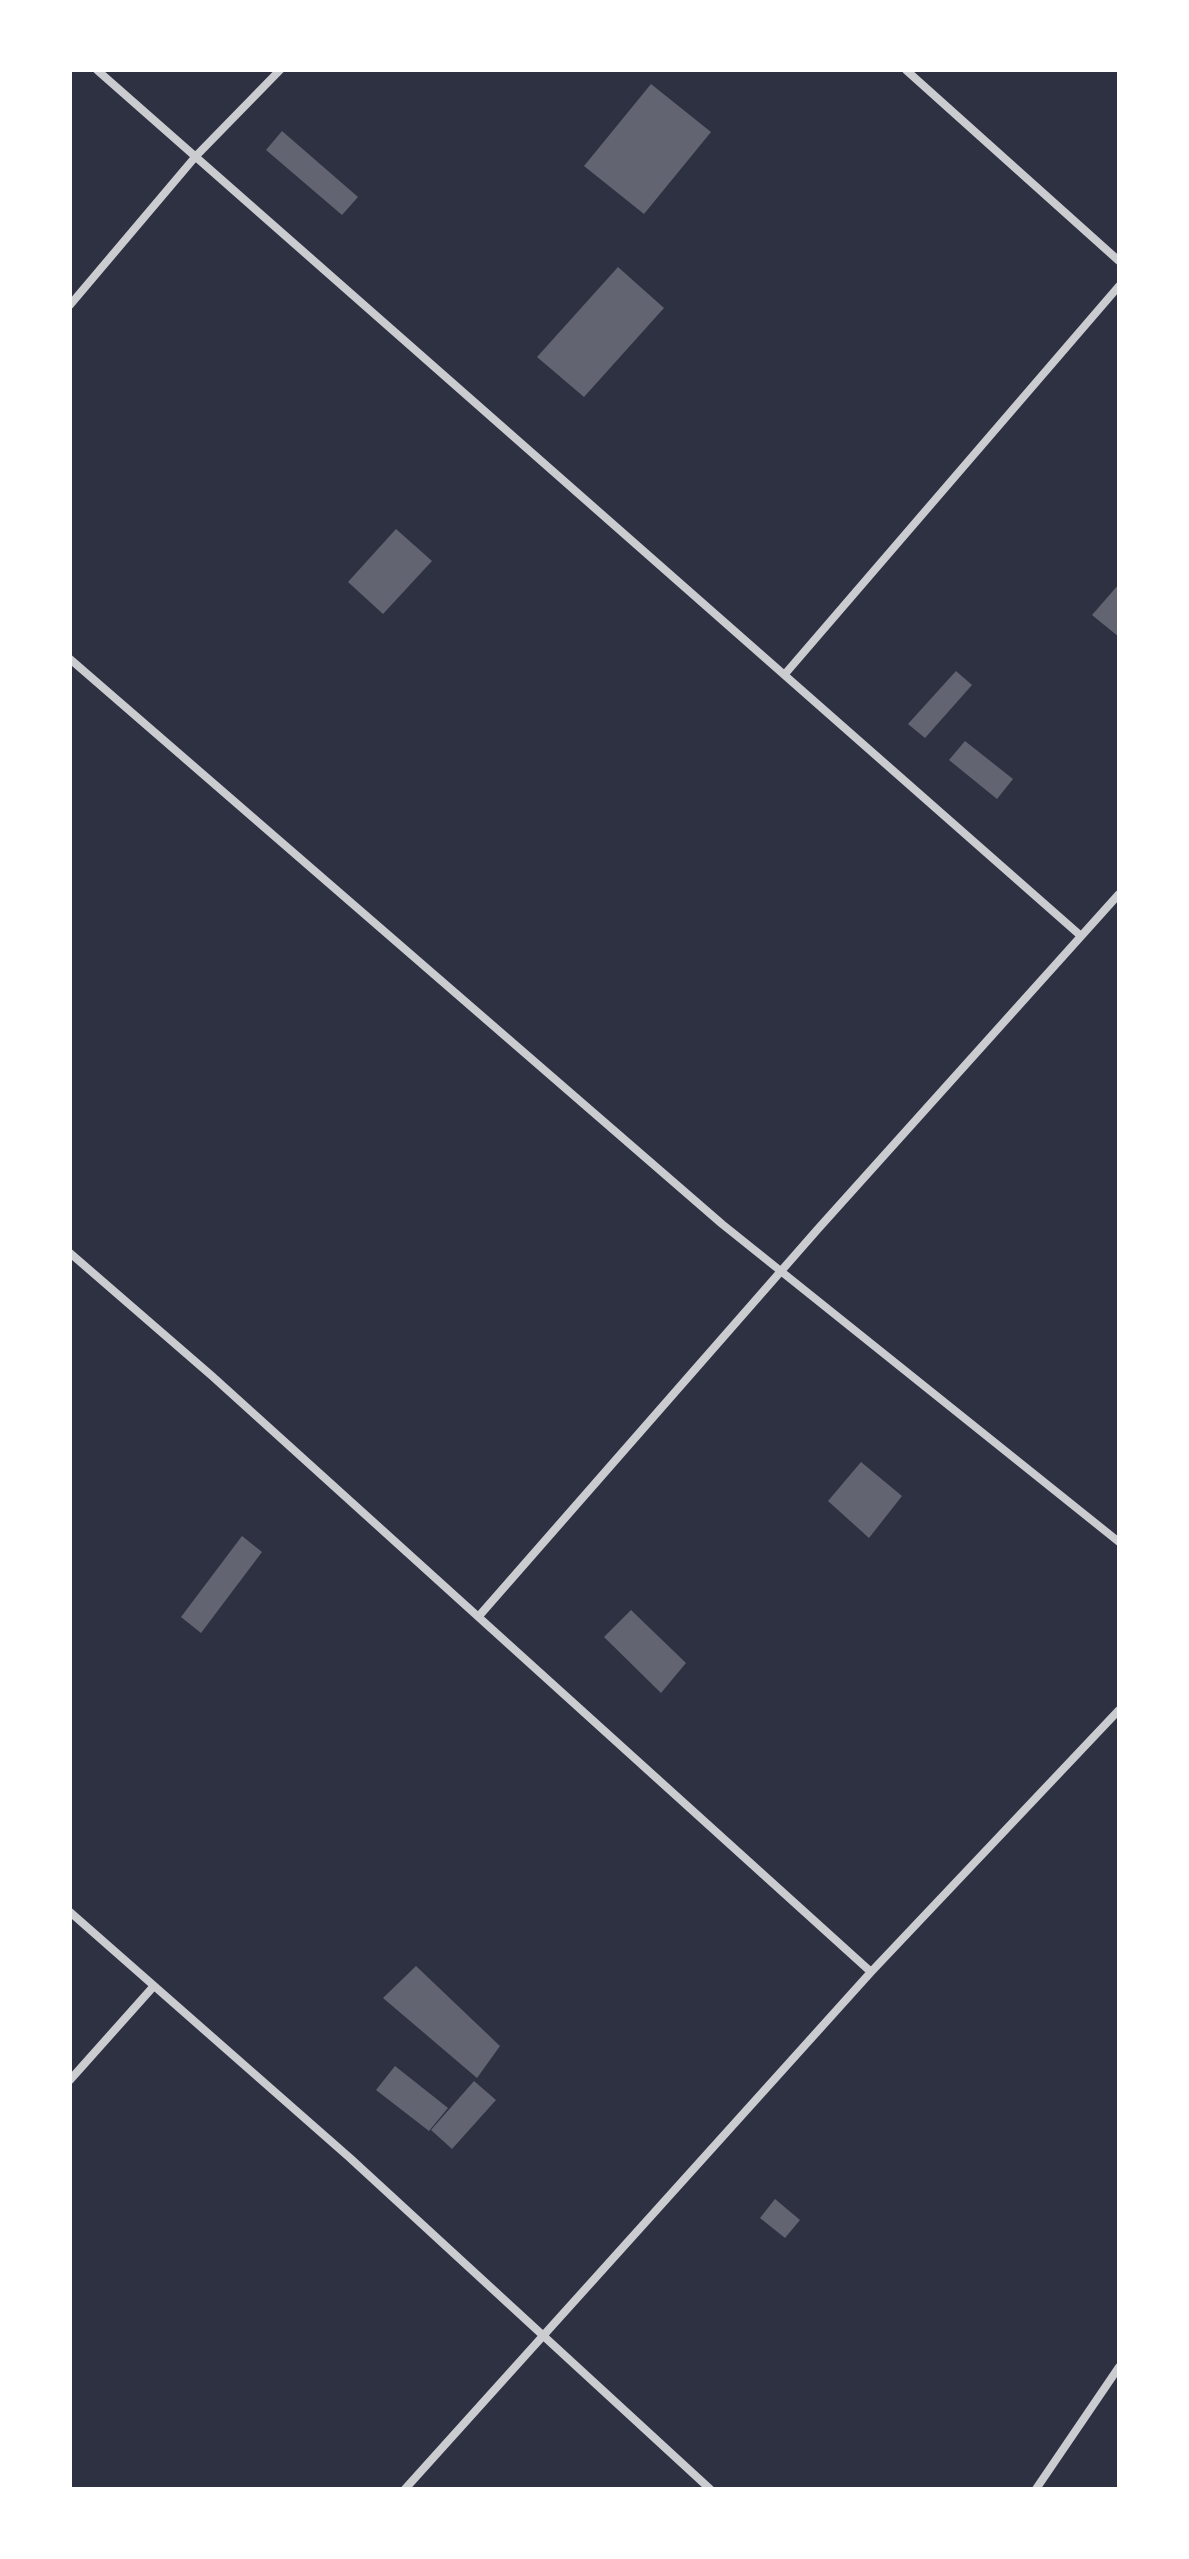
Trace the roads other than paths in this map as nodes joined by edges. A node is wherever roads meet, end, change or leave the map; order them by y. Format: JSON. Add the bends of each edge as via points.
{"nodes":[{"id":1,"x":97,"y":70,"type":"edge"},
{"id":2,"x":280,"y":70,"type":"edge"},
{"id":3,"x":906,"y":70,"type":"edge"},
{"id":4,"x":196,"y":156,"type":"junction"},
{"id":5,"x":1119,"y":261,"type":"edge"},
{"id":6,"x":1119,"y":286,"type":"edge"},
{"id":7,"x":70,"y":305,"type":"edge"},
{"id":8,"x":70,"y":659,"type":"edge"},
{"id":9,"x":785,"y":674,"type":"junction"},
{"id":10,"x":1119,"y":894,"type":"edge"},
{"id":11,"x":1081,"y":936,"type":"junction"},
{"id":12,"x":70,"y":1253,"type":"edge"},
{"id":13,"x":782,"y":1272,"type":"junction"},
{"id":14,"x":1119,"y":1542,"type":"edge"},
{"id":15,"x":479,"y":1616,"type":"junction"},
{"id":16,"x":1119,"y":1710,"type":"edge"},
{"id":17,"x":70,"y":1912,"type":"edge"},
{"id":18,"x":871,"y":1972,"type":"junction"},
{"id":19,"x":153,"y":1987,"type":"junction"},
{"id":20,"x":70,"y":2080,"type":"edge"},
{"id":21,"x":544,"y":2337,"type":"junction"},
{"id":22,"x":1119,"y":2367,"type":"edge"},
{"id":23,"x":405,"y":2489,"type":"edge"},
{"id":24,"x":710,"y":2489,"type":"edge"},
{"id":25,"x":1036,"y":2489,"type":"edge"}],
"edges":[{"from":1,"to":4,"type":"street"},
{"from":2,"to":4,"type":"street"},
{"from":3,"to":5,"type":"street"},
{"from":4,"to":7,"type":"street"},
{"from":4,"to":9,"type":"street"},
{"from":6,"to":9,"type":"street"},
{"from":8,"to":13,"type":"street"},
{"from":9,"to":11,"type":"street"},
{"from":10,"to":11,"type":"street"},
{"from":11,"to":13,"type":"street"},
{"from":12,"to":15,"type":"street"},
{"from":13,"to":14,"type":"street"},
{"from":13,"to":15,"type":"street"},
{"from":15,"to":18,"type":"street"},
{"from":16,"to":18,"type":"street"},
{"from":17,"to":19,"type":"street"},
{"from":18,"to":21,"type":"street"},
{"from":19,"to":20,"type":"street"},
{"from":19,"to":21,"type":"street"},
{"from":21,"to":23,"type":"street"},
{"from":21,"to":24,"type":"street"},
{"from":22,"to":25,"type":"street"}]}
